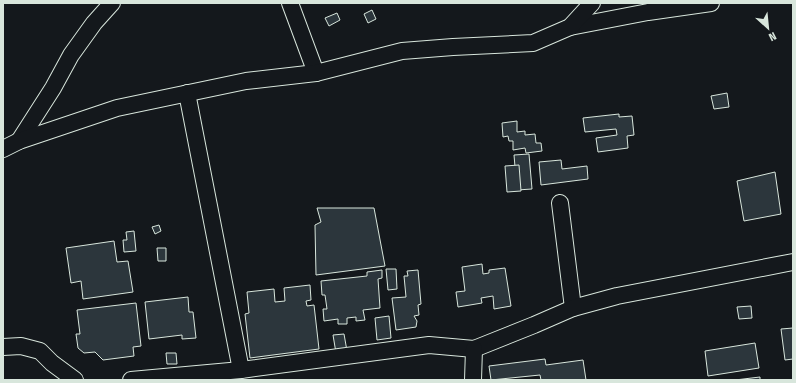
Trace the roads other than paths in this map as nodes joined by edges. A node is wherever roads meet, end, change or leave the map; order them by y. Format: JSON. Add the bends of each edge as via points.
{"nodes":[{"id":1,"x":112,"y":3,"type":"edge"},
{"id":2,"x":290,"y":3,"type":"edge"},
{"id":3,"x":592,"y":3,"type":"edge"},
{"id":4,"x":711,"y":3,"type":"edge"},
{"id":5,"x":570,"y":27,"type":"junction"},
{"id":6,"x":316,"y":73,"type":"junction"},
{"id":7,"x":187,"y":93,"type":"junction"},
{"id":8,"x":19,"y":141,"type":"junction"},
{"id":9,"x":3,"y":149,"type":"edge"},
{"id":10,"x":560,"y":203,"type":"dead end"},
{"id":11,"x":793,"y":262,"type":"edge"},
{"id":12,"x":573,"y":308,"type":"junction"},
{"id":13,"x":3,"y":347,"type":"edge"},
{"id":14,"x":474,"y":349,"type":"junction"},
{"id":15,"x":241,"y":370,"type":"junction"},
{"id":16,"x":75,"y":380,"type":"edge"},
{"id":17,"x":131,"y":380,"type":"edge"},
{"id":18,"x":473,"y":380,"type":"edge"}],
"edges":[{"from":1,"to":8,"type":"street","via":[[71,55]]},
{"from":2,"to":6,"type":"street"},
{"from":3,"to":5,"type":"street"},
{"from":4,"to":5,"type":"street"},
{"from":5,"to":6,"type":"street","via":[[533,43],[402,51]]},
{"from":6,"to":7,"type":"street","via":[[246,81]]},
{"from":7,"to":8,"type":"street","via":[[117,108]]},
{"from":7,"to":15,"type":"street"},
{"from":8,"to":9,"type":"street"},
{"from":10,"to":12,"type":"street"},
{"from":11,"to":12,"type":"street","via":[[617,296]]},
{"from":12,"to":14,"type":"street"},
{"from":13,"to":16,"type":"street","via":[[21,346],[40,351]]},
{"from":14,"to":15,"type":"street","via":[[429,345]]},
{"from":14,"to":18,"type":"street"},
{"from":15,"to":17,"type":"street"}]}
